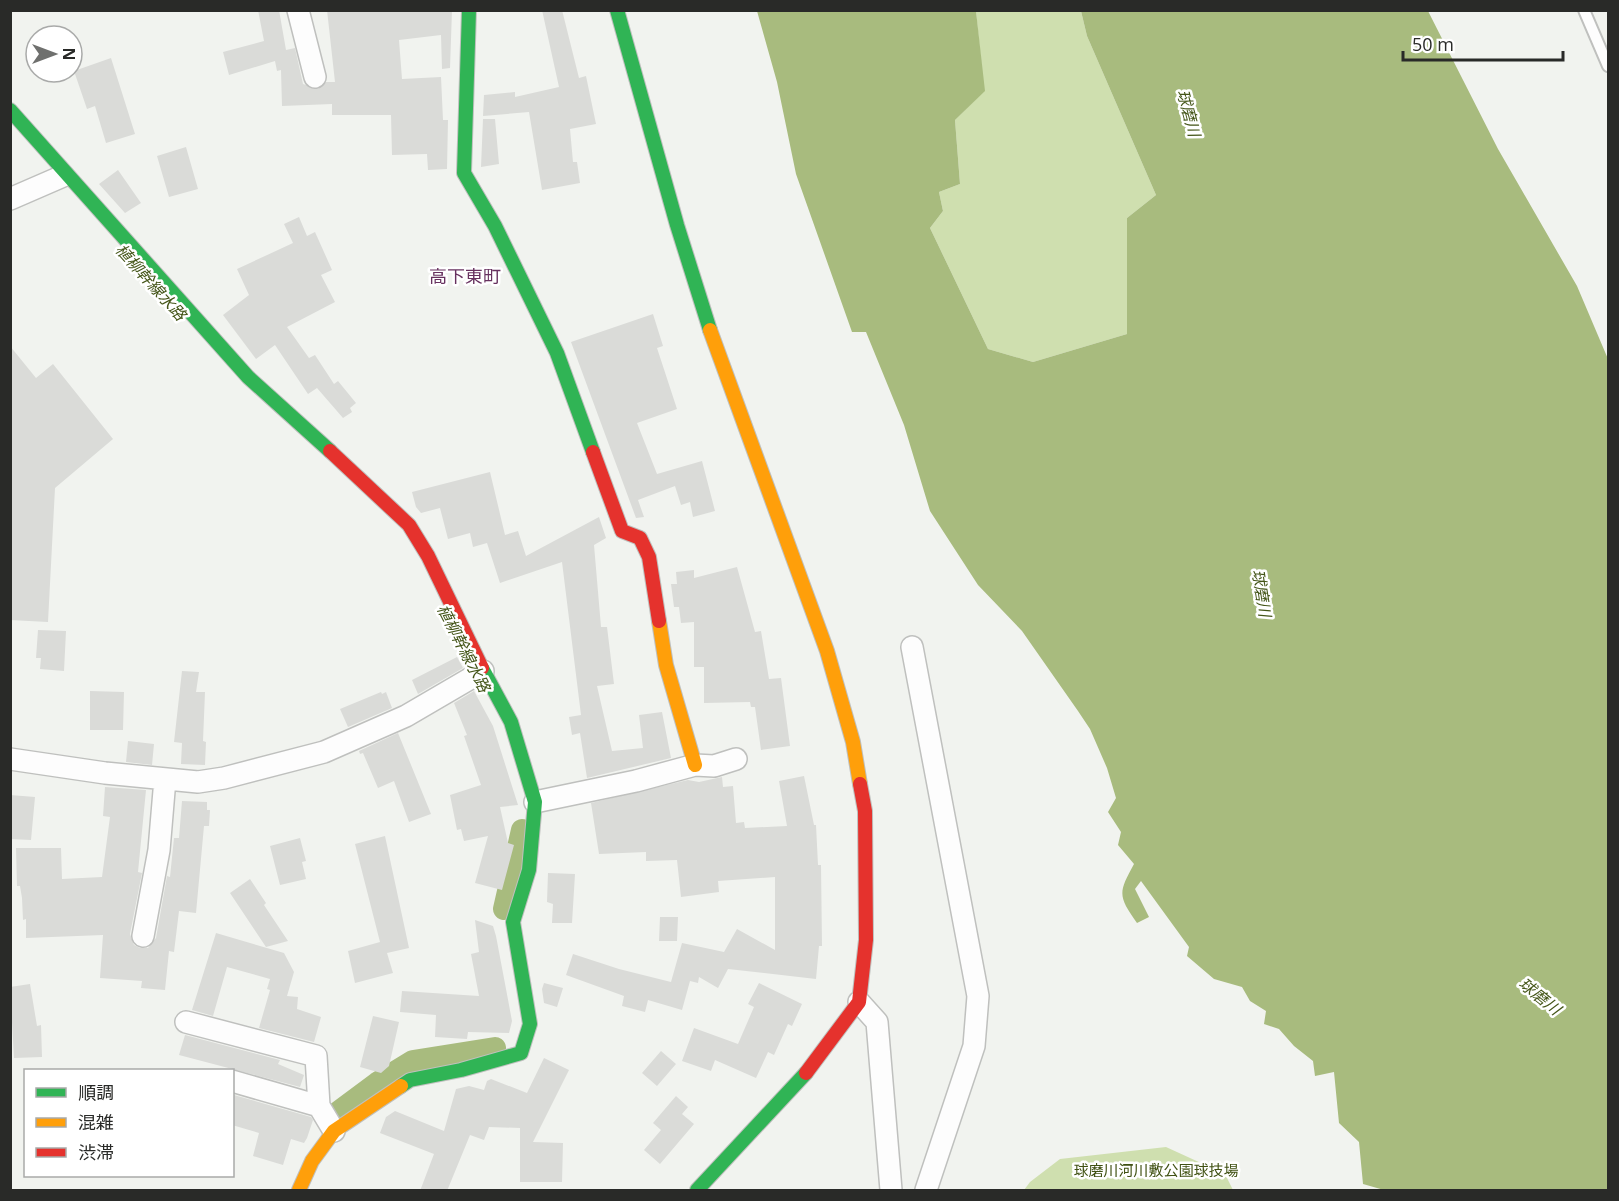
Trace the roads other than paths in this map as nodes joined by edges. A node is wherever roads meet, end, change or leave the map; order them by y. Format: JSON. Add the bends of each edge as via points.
{"nodes":[{"id":1,"x":298,"y":10,"type":"edge"},
{"id":2,"x":469,"y":10,"type":"edge"},
{"id":3,"x":617,"y":10,"type":"edge"},
{"id":4,"x":1584,"y":10,"type":"edge"},
{"id":5,"x":1608,"y":66,"type":"edge"},
{"id":6,"x":315,"y":77,"type":"dead end"},
{"id":7,"x":10,"y":110,"type":"edge"},
{"id":8,"x":61,"y":176,"type":"junction"},
{"id":9,"x":10,"y":199,"type":"edge"},
{"id":10,"x":912,"y":647,"type":"dead end"},
{"id":11,"x":478,"y":674,"type":"junction"},
{"id":12,"x":10,"y":759,"type":"edge"},
{"id":13,"x":736,"y":759,"type":"dead end"},
{"id":14,"x":695,"y":765,"type":"junction"},
{"id":15,"x":165,"y":779,"type":"junction"},
{"id":16,"x":535,"y":802,"type":"junction"},
{"id":17,"x":143,"y":936,"type":"dead end"},
{"id":18,"x":859,"y":1002,"type":"junction"},
{"id":19,"x":186,"y":1022,"type":"dead end"},
{"id":20,"x":234,"y":1082,"type":"edge"},
{"id":21,"x":327,"y":1121,"type":"junction"},
{"id":22,"x":299,"y":1191,"type":"edge"},
{"id":23,"x":697,"y":1191,"type":"edge"},
{"id":24,"x":891,"y":1191,"type":"edge"},
{"id":25,"x":926,"y":1191,"type":"edge"}],
"edges":[{"from":1,"to":6,"type":"street"},
{"from":2,"to":14,"type":"street","via":[[464,173],[482,200],[556,354],[622,531],[640,538],[649,557],[666,665]]},
{"from":3,"to":18,"type":"street","via":[[703,308],[827,651],[853,742],[865,811],[866,940]]},
{"from":4,"to":5,"type":"lane"},
{"from":7,"to":8,"type":"street"},
{"from":8,"to":9,"type":"street"},
{"from":8,"to":11,"type":"street","via":[[248,377],[409,525],[428,556]]},
{"from":10,"to":25,"type":"street","via":[[978,996],[974,1046]]},
{"from":11,"to":15,"type":"street","via":[[406,716],[324,752],[224,778],[198,782]]},
{"from":11,"to":16,"type":"street","via":[[512,722]]},
{"from":12,"to":15,"type":"street"},
{"from":13,"to":14,"type":"street","via":[[714,766]]},
{"from":14,"to":16,"type":"street"},
{"from":15,"to":17,"type":"street","via":[[159,850]]},
{"from":16,"to":21,"type":"street","via":[[528,870],[513,922],[530,1024],[521,1053],[461,1071],[410,1080]]},
{"from":18,"to":23,"type":"street","via":[[803,1077]]},
{"from":18,"to":24,"type":"street","via":[[877,1022]]},
{"from":19,"to":21,"type":"street","via":[[316,1056]]},
{"from":20,"to":21,"type":"street"},
{"from":21,"to":22,"type":"street"}]}
